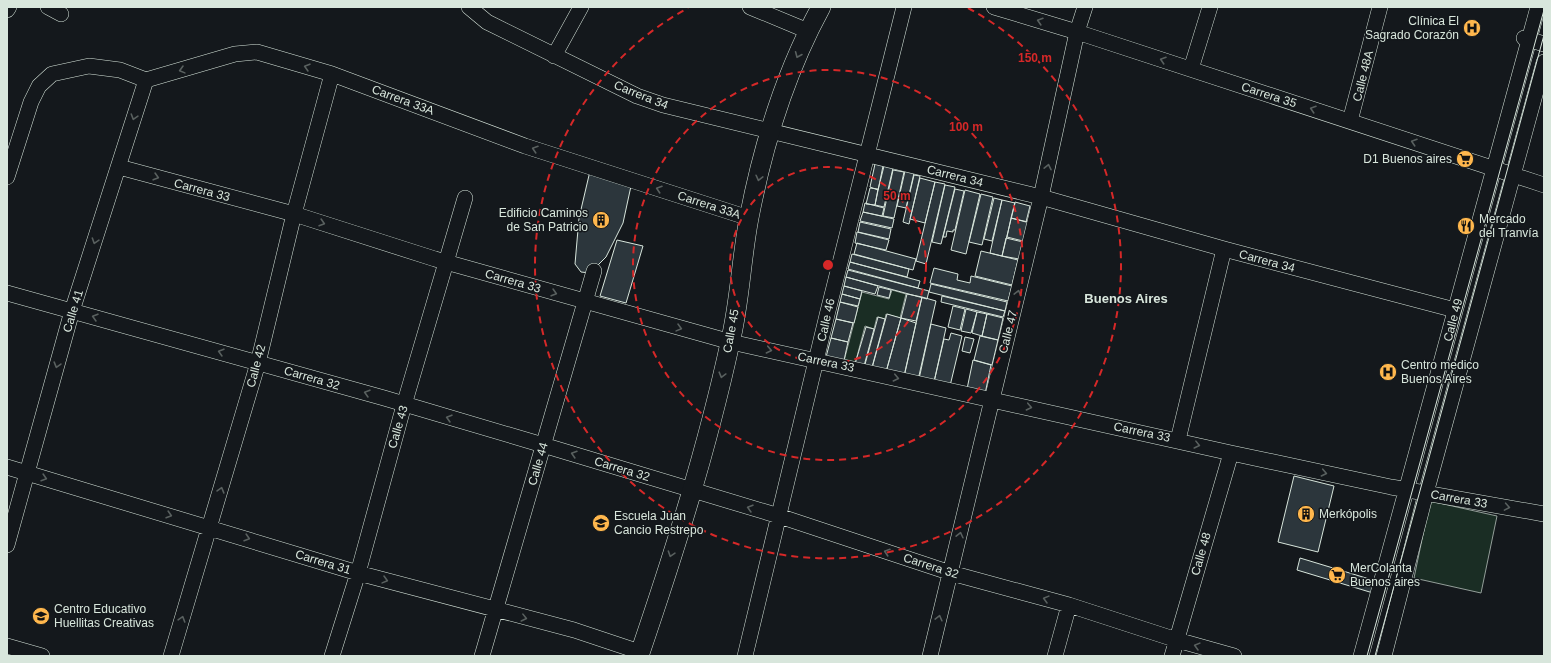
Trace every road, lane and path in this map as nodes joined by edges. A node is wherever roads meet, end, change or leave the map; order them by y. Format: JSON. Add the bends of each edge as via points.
{"nodes":[{"id":1,"x":9,"y":7,"type":"edge"},
{"id":2,"x":468,"y":7,"type":"edge"},
{"id":3,"x":581,"y":7,"type":"edge"},
{"id":4,"x":750,"y":7,"type":"edge"},
{"id":5,"x":821,"y":7,"type":"edge"},
{"id":6,"x":904,"y":7,"type":"edge"},
{"id":7,"x":994,"y":7,"type":"edge"},
{"id":8,"x":1085,"y":7,"type":"edge"},
{"id":9,"x":1210,"y":7,"type":"edge"},
{"id":10,"x":1380,"y":7,"type":"edge"},
{"id":11,"x":1538,"y":7,"type":"edge"},
{"id":12,"x":7,"y":10,"type":"edge"},
{"id":13,"x":808,"y":31,"type":"junction"},
{"id":14,"x":1077,"y":32,"type":"junction"},
{"id":15,"x":1527,"y":39,"type":"junction"},
{"id":16,"x":1544,"y":44,"type":"edge"},
{"id":17,"x":554,"y":56,"type":"junction"},
{"id":18,"x":1544,"y":62,"type":"edge"},
{"id":19,"x":1191,"y":69,"type":"junction"},
{"id":20,"x":332,"y":74,"type":"junction"},
{"id":21,"x":146,"y":80,"type":"junction"},
{"id":22,"x":1350,"y":121,"type":"junction"},
{"id":23,"x":770,"y":130,"type":"junction"},
{"id":24,"x":868,"y":155,"type":"junction"},
{"id":25,"x":119,"y":167,"type":"junction"},
{"id":26,"x":1494,"y":169,"type":"junction"},
{"id":27,"x":1513,"y":175,"type":"junction"},
{"id":28,"x":7,"y":177,"type":"edge"},
{"id":29,"x":1544,"y":185,"type":"edge"},
{"id":30,"x":1042,"y":197,"type":"junction"},
{"id":31,"x":465,"y":198,"type":"dead end"},
{"id":32,"x":294,"y":214,"type":"junction"},
{"id":33,"x":749,"y":218,"type":"junction"},
{"id":34,"x":1224,"y":249,"type":"junction"},
{"id":35,"x":447,"y":262,"type":"junction"},
{"id":36,"x":594,"y":271,"type":"dead end"},
{"id":37,"x":7,"y":293,"type":"edge"},
{"id":38,"x":586,"y":302,"type":"junction"},
{"id":39,"x":1456,"y":310,"type":"junction"},
{"id":40,"x":72,"y":311,"type":"junction"},
{"id":41,"x":731,"y":342,"type":"junction"},
{"id":42,"x":817,"y":360,"type":"junction"},
{"id":43,"x":258,"y":363,"type":"junction"},
{"id":44,"x":991,"y":399,"type":"junction"},
{"id":45,"x":404,"y":405,"type":"junction"},
{"id":46,"x":1178,"y":440,"type":"junction"},
{"id":47,"x":543,"y":445,"type":"junction"},
{"id":48,"x":1231,"y":453,"type":"junction"},
{"id":49,"x":7,"y":466,"type":"edge"},
{"id":50,"x":27,"y":473,"type":"junction"},
{"id":51,"x":692,"y":490,"type":"junction"},
{"id":52,"x":1406,"y":490,"type":"junction"},
{"id":53,"x":1426,"y":493,"type":"junction"},
{"id":54,"x":1544,"y":514,"type":"edge"},
{"id":55,"x":779,"y":516,"type":"junction"},
{"id":56,"x":210,"y":527,"type":"junction"},
{"id":57,"x":7,"y":545,"type":"edge"},
{"id":58,"x":358,"y":572,"type":"junction"},
{"id":59,"x":951,"y":573,"type":"junction"},
{"id":60,"x":1069,"y":605,"type":"junction"},
{"id":61,"x":496,"y":610,"type":"junction"},
{"id":62,"x":1177,"y":640,"type":"junction"},
{"id":63,"x":7,"y":646,"type":"edge"},
{"id":64,"x":640,"y":654,"type":"edge"},
{"id":65,"x":42,"y":656,"type":"edge"},
{"id":66,"x":171,"y":656,"type":"edge"},
{"id":67,"x":332,"y":656,"type":"edge"},
{"id":68,"x":482,"y":656,"type":"edge"},
{"id":69,"x":745,"y":656,"type":"edge"},
{"id":70,"x":930,"y":656,"type":"edge"},
{"id":71,"x":1055,"y":656,"type":"edge"},
{"id":72,"x":1172,"y":656,"type":"edge"},
{"id":73,"x":1234,"y":656,"type":"edge"},
{"id":74,"x":1361,"y":656,"type":"edge"},
{"id":75,"x":1384,"y":656,"type":"edge"}],
"edges":[{"from":1,"to":12,"type":"street"},
{"from":2,"to":17,"type":"street","name":"Carrera 34","via":[[487,22]]},
{"from":3,"to":17,"type":"street"},
{"from":4,"to":13,"type":"street"},
{"from":5,"to":13,"type":"main road","name":"Calle 45"},
{"from":6,"to":24,"type":"street","name":"Calle 46"},
{"from":14,"to":7,"type":"street","name":"Carrera 35","one_way":true},
{"from":8,"to":14,"type":"street","name":"Calle 47"},
{"from":9,"to":19,"type":"street"},
{"from":10,"to":22,"type":"street","name":"Calle 48A"},
{"from":11,"to":15,"type":"street","name":"Calle 49"},
{"from":13,"to":23,"type":"main road","name":"Calle 45","one_way":true,"via":[[780,96]]},
{"from":19,"to":14,"type":"street","name":"Carrera 35","one_way":true},
{"from":30,"to":14,"type":"street","name":"Calle 47","one_way":true},
{"from":15,"to":16,"type":"street"},
{"from":15,"to":26,"type":"street","name":"Calle 49"},
{"from":17,"to":23,"type":"street","name":"Carrera 34","via":[[637,96],[663,105]]},
{"from":18,"to":27,"type":"street","name":"Calle 49"},
{"from":22,"to":19,"type":"street","name":"Carrera 35","one_way":true},
{"from":20,"to":21,"type":"street","name":"Carrera 33A","one_way":true,"via":[[257,52],[235,54]]},
{"from":20,"to":32,"type":"street","name":"Calle 42"},
{"from":33,"to":20,"type":"street","name":"Carrera 33A","one_way":true,"via":[[525,146]]},
{"from":21,"to":25,"type":"street","name":"Calle 41","one_way":true},
{"from":21,"to":28,"type":"street","via":[[120,70],[89,66],[52,74],[39,86],[31,102]]},
{"from":26,"to":22,"type":"street","name":"Carrera 35","one_way":true},
{"from":23,"to":24,"type":"street","name":"Carrera 34"},
{"from":23,"to":33,"type":"main road","name":"Calle 45","one_way":true},
{"from":24,"to":30,"type":"street","name":"Carrera 34"},
{"from":24,"to":42,"type":"street","name":"Calle 46"},
{"from":25,"to":32,"type":"street","name":"Carrera 33","one_way":true},
{"from":25,"to":40,"type":"street","name":"Calle 41","one_way":true},
{"from":26,"to":27,"type":"street","name":"Carrera 35"},
{"from":26,"to":39,"type":"street","name":"Calle 49"},
{"from":27,"to":29,"type":"street","name":"Carrera 35"},
{"from":27,"to":53,"type":"street","name":"Calle 49"},
{"from":30,"to":34,"type":"street","name":"Carrera 34"},
{"from":44,"to":30,"type":"street","name":"Calle 47","one_way":true},
{"from":31,"to":35,"type":"street","name":"Calle 43"},
{"from":32,"to":35,"type":"street","name":"Carrera 33","one_way":true},
{"from":32,"to":43,"type":"street","name":"Calle 42"},
{"from":33,"to":41,"type":"main road","name":"Calle 45"},
{"from":34,"to":39,"type":"street","name":"Carrera 34"},
{"from":34,"to":46,"type":"street"},
{"from":35,"to":38,"type":"street","name":"Carrera 33","one_way":true},
{"from":35,"to":45,"type":"street","name":"Calle 43"},
{"from":36,"to":38,"type":"street","name":"Calle 44"},
{"from":37,"to":40,"type":"street","name":"Carrera 32"},
{"from":38,"to":41,"type":"street","name":"Carrera 33","one_way":true},
{"from":38,"to":47,"type":"street","name":"Calle 44"},
{"from":39,"to":52,"type":"street","name":"Calle 49"},
{"from":43,"to":40,"type":"street","name":"Carrera 32","one_way":true},
{"from":40,"to":50,"type":"street","name":"Calle 41","one_way":true},
{"from":41,"to":42,"type":"street","name":"Carrera 33","one_way":true},
{"from":41,"to":51,"type":"main road","name":"Calle 45","one_way":true},
{"from":42,"to":44,"type":"street","name":"Carrera 33","one_way":true},
{"from":42,"to":55,"type":"street","name":"Calle 46"},
{"from":45,"to":43,"type":"street","name":"Carrera 32","one_way":true},
{"from":56,"to":43,"type":"street","name":"Calle 42","one_way":true},
{"from":44,"to":46,"type":"street","name":"Carrera 33","one_way":true},
{"from":59,"to":44,"type":"street","name":"Calle 47","one_way":true},
{"from":47,"to":45,"type":"street","name":"Carrera 32","one_way":true},
{"from":45,"to":58,"type":"street","name":"Calle 43"},
{"from":46,"to":48,"type":"street","name":"Carrera 33","one_way":true},
{"from":51,"to":47,"type":"street","name":"Carrera 32","one_way":true},
{"from":47,"to":61,"type":"street","name":"Calle 44"},
{"from":48,"to":52,"type":"street","name":"Carrera 33","one_way":true},
{"from":48,"to":62,"type":"street","name":"Calle 48"},
{"from":49,"to":50,"type":"street","name":"Carrera 31"},
{"from":50,"to":56,"type":"street","name":"Carrera 31","one_way":true},
{"from":50,"to":57,"type":"street","name":"Calle 41"},
{"from":55,"to":51,"type":"street","name":"Carrera 32","one_way":true},
{"from":51,"to":64,"type":"main road","name":"Calle 45","one_way":true},
{"from":52,"to":53,"type":"street","name":"Carrera 33"},
{"from":52,"to":74,"type":"street","name":"Calle 49"},
{"from":53,"to":54,"type":"street","name":"Carrera 33","one_way":true},
{"from":53,"to":75,"type":"street","name":"Calle 49"},
{"from":59,"to":55,"type":"street","name":"Carrera 32","one_way":true},
{"from":55,"to":69,"type":"street","name":"Calle 46"},
{"from":56,"to":58,"type":"street","name":"Carrera 31","one_way":true},
{"from":66,"to":56,"type":"street","name":"Calle 42","one_way":true},
{"from":58,"to":61,"type":"street","name":"Carrera 31","one_way":true},
{"from":58,"to":67,"type":"street","name":"Calle 43"},
{"from":60,"to":59,"type":"street","name":"Carrera 32","one_way":true},
{"from":70,"to":59,"type":"street","name":"Calle 47","one_way":true},
{"from":60,"to":62,"type":"street","name":"Carrera 32"},
{"from":60,"to":71,"type":"street"},
{"from":61,"to":64,"type":"street","name":"Carrera 31","one_way":true,"via":[[574,630]]},
{"from":61,"to":68,"type":"street","name":"Calle 44"},
{"from":62,"to":72,"type":"street","name":"Calle 48"},
{"from":73,"to":62,"type":"street","name":"Carrera 32","one_way":true},
{"from":63,"to":65,"type":"street"}]}
